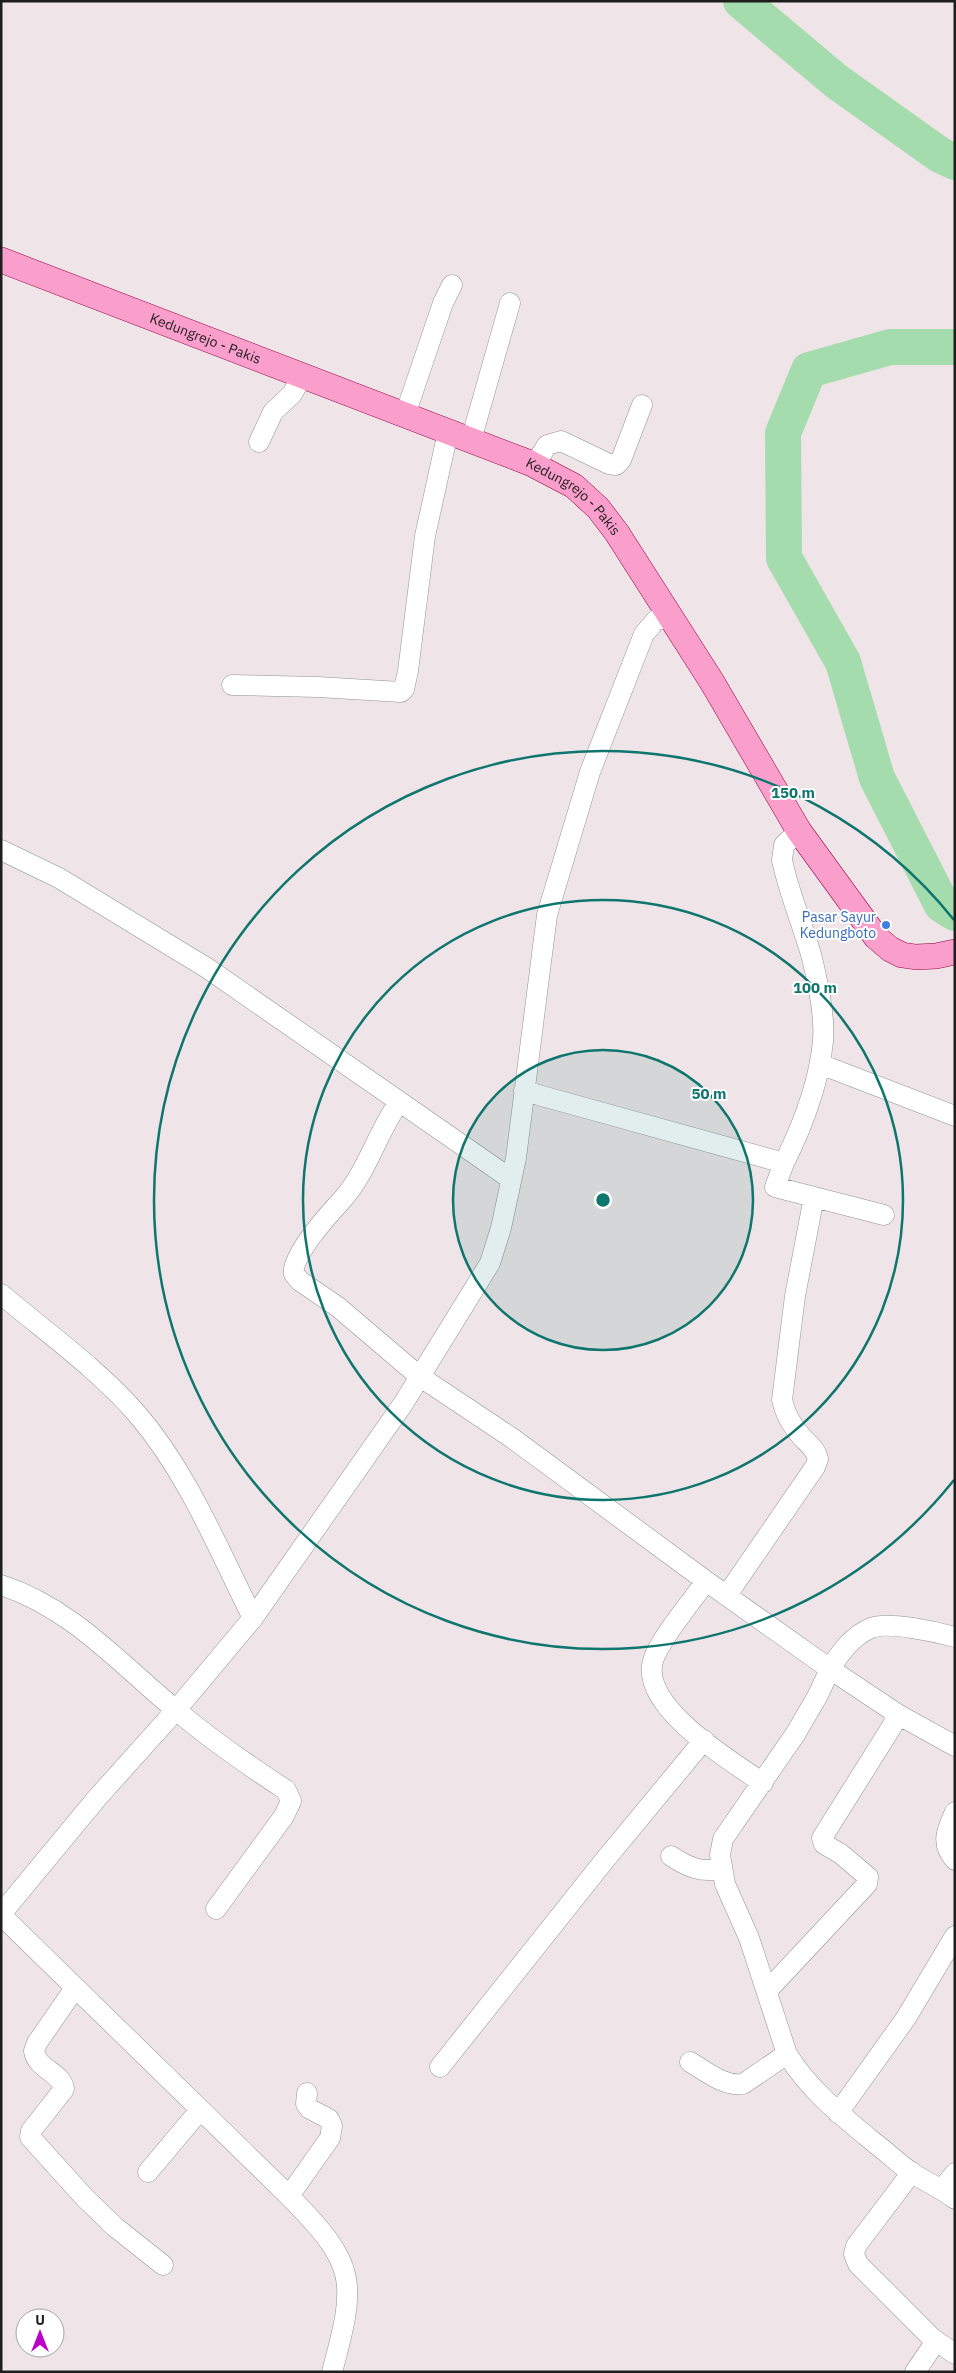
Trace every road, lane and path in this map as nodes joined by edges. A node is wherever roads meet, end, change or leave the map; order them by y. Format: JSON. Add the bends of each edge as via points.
{"nodes":[{"id":1,"x":1,"y":260,"type":"edge"},
{"id":2,"x":452,"y":285,"type":"dead end"},
{"id":3,"x":510,"y":303,"type":"dead end"},
{"id":4,"x":302,"y":375,"type":"junction"},
{"id":5,"x":642,"y":405,"type":"dead end"},
{"id":6,"x":405,"y":415,"type":"junction"},
{"id":7,"x":460,"y":436,"type":"junction"},
{"id":8,"x":259,"y":442,"type":"dead end"},
{"id":9,"x":535,"y":465,"type":"junction"},
{"id":10,"x":670,"y":618,"type":"junction"},
{"id":11,"x":232,"y":684,"type":"dead end"},
{"id":12,"x":799,"y":831,"type":"junction"},
{"id":13,"x":1,"y":850,"type":"edge"},
{"id":14,"x":955,"y":952,"type":"edge"},
{"id":15,"x":820,"y":1064,"type":"junction"},
{"id":16,"x":524,"y":1092,"type":"junction"},
{"id":17,"x":399,"y":1102,"type":"junction"},
{"id":18,"x":955,"y":1116,"type":"edge"},
{"id":19,"x":784,"y":1163,"type":"junction"},
{"id":20,"x":513,"y":1169,"type":"junction"},
{"id":21,"x":814,"y":1197,"type":"junction"},
{"id":22,"x":884,"y":1215,"type":"dead end"},
{"id":23,"x":1,"y":1294,"type":"edge"},
{"id":24,"x":419,"y":1376,"type":"junction"},
{"id":25,"x":706,"y":1581,"type":"junction"},
{"id":26,"x":1,"y":1585,"type":"edge"},
{"id":27,"x":727,"y":1595,"type":"junction"},
{"id":28,"x":253,"y":1618,"type":"junction"},
{"id":29,"x":955,"y":1637,"type":"edge"},
{"id":30,"x":830,"y":1669,"type":"junction"},
{"id":31,"x":176,"y":1710,"type":"junction"},
{"id":32,"x":899,"y":1715,"type":"junction"},
{"id":33,"x":704,"y":1740,"type":"junction"},
{"id":34,"x":955,"y":1746,"type":"edge"},
{"id":35,"x":763,"y":1783,"type":"junction"},
{"id":36,"x":955,"y":1812,"type":"edge"},
{"id":37,"x":671,"y":1856,"type":"dead end"},
{"id":38,"x":955,"y":1860,"type":"edge"},
{"id":39,"x":720,"y":1868,"type":"junction"},
{"id":40,"x":216,"y":1909,"type":"dead end"},
{"id":41,"x":1,"y":1914,"type":"edge"},
{"id":42,"x":955,"y":1936,"type":"edge"},
{"id":43,"x":75,"y":1988,"type":"junction"},
{"id":44,"x":767,"y":1991,"type":"junction"},
{"id":45,"x":787,"y":2054,"type":"junction"},
{"id":46,"x":690,"y":2062,"type":"dead end"},
{"id":47,"x":440,"y":2068,"type":"dead end"},
{"id":48,"x":307,"y":2093,"type":"dead end"},
{"id":49,"x":200,"y":2110,"type":"junction"},
{"id":50,"x":838,"y":2112,"type":"junction"},
{"id":51,"x":148,"y":2172,"type":"dead end"},
{"id":52,"x":912,"y":2172,"type":"junction"},
{"id":53,"x":955,"y":2173,"type":"edge"},
{"id":54,"x":948,"y":2194,"type":"edge"},
{"id":55,"x":289,"y":2196,"type":"junction"},
{"id":56,"x":163,"y":2265,"type":"dead end"},
{"id":57,"x":936,"y":2341,"type":"junction"},
{"id":58,"x":955,"y":2354,"type":"edge"},
{"id":59,"x":332,"y":2372,"type":"edge"},
{"id":60,"x":915,"y":2372,"type":"edge"}],
"edges":[{"from":1,"to":4,"type":"main road","name":"Kedungrejo - Pakis"},
{"from":2,"to":6,"type":"street"},
{"from":3,"to":7,"type":"street"},
{"from":4,"to":6,"type":"main road","name":"Kedungrejo - Pakis"},
{"from":4,"to":8,"type":"street","via":[[292,394],[274,412]]},
{"from":5,"to":9,"type":"street","via":[[621,460],[616,465],[561,441],[547,445]]},
{"from":6,"to":7,"type":"main road","name":"Kedungrejo - Pakis"},
{"from":7,"to":9,"type":"main road","name":"Kedungrejo - Pakis"},
{"from":7,"to":11,"type":"street","via":[[425,536],[408,671],[401,692]]},
{"from":9,"to":10,"type":"main road","name":"Kedungrejo - Pakis","via":[[574,486],[598,508],[636,560]]},
{"from":10,"to":12,"type":"main road","name":"Kedungrejo - Pakis","via":[[712,682]]},
{"from":10,"to":16,"type":"street","via":[[656,620],[644,634],[577,810],[547,915]]},
{"from":12,"to":14,"type":"main road","name":"Kedungrejo - Pakis","via":[[863,922],[890,949],[916,957]]},
{"from":12,"to":15,"type":"street","via":[[784,845],[782,860],[812,958],[820,997],[823,1040]]},
{"from":13,"to":17,"type":"street","via":[[59,878],[207,968]]},
{"from":15,"to":18,"type":"street"},
{"from":15,"to":19,"type":"street","via":[[802,1127]]},
{"from":16,"to":19,"type":"street"},
{"from":16,"to":20,"type":"street"},
{"from":17,"to":20,"type":"street"},
{"from":17,"to":24,"type":"street","via":[[356,1180],[321,1223],[293,1271],[296,1277],[338,1306]]},
{"from":19,"to":21,"type":"street","via":[[775,1187]]},
{"from":20,"to":24,"type":"street","via":[[490,1263]]},
{"from":21,"to":22,"type":"street"},
{"from":21,"to":27,"type":"street","via":[[795,1296],[782,1400],[793,1426],[818,1459]]},
{"from":23,"to":28,"type":"street","via":[[107,1383],[155,1436],[193,1499]]},
{"from":24,"to":25,"type":"street","via":[[512,1438]]},
{"from":24,"to":28,"type":"street","via":[[403,1404]]},
{"from":25,"to":27,"type":"street"},
{"from":25,"to":33,"type":"street","via":[[660,1647],[653,1661],[652,1677],[660,1697],[690,1730]]},
{"from":26,"to":31,"type":"street","via":[[54,1609],[76,1624]]},
{"from":27,"to":30,"type":"street"},
{"from":28,"to":31,"type":"street"},
{"from":29,"to":30,"type":"street","via":[[903,1627],[872,1627],[851,1641]]},
{"from":30,"to":32,"type":"street"},
{"from":30,"to":35,"type":"street","via":[[796,1733]]},
{"from":31,"to":40,"type":"street","via":[[286,1790],[291,1801],[284,1816]]},
{"from":31,"to":41,"type":"street","via":[[97,1798]]},
{"from":32,"to":34,"type":"street"},
{"from":32,"to":44,"type":"street","via":[[822,1838],[824,1844],[868,1877],[867,1884]]},
{"from":33,"to":35,"type":"street"},
{"from":33,"to":47,"type":"street"},
{"from":35,"to":39,"type":"street","via":[[723,1840]]},
{"from":36,"to":38,"type":"street","via":[[945,1834],[945,1842]]},
{"from":37,"to":39,"type":"street","via":[[693,1868]]},
{"from":39,"to":44,"type":"street"},
{"from":41,"to":43,"type":"street"},
{"from":42,"to":50,"type":"street","via":[[906,2018]]},
{"from":43,"to":49,"type":"street"},
{"from":43,"to":56,"type":"street","via":[[34,2051],[40,2064],[60,2080],[64,2089],[31,2131],[30,2137],[115,2227]]},
{"from":44,"to":45,"type":"street"},
{"from":45,"to":46,"type":"street","via":[[736,2085],[728,2084]]},
{"from":45,"to":50,"type":"street","via":[[811,2087]]},
{"from":48,"to":55,"type":"street","via":[[306,2104],[329,2119],[332,2131]]},
{"from":49,"to":51,"type":"street"},
{"from":49,"to":55,"type":"street"},
{"from":50,"to":52,"type":"street"},
{"from":52,"to":54,"type":"street"},
{"from":52,"to":57,"type":"street","via":[[856,2246],[854,2254],[858,2264]]},
{"from":53,"to":54,"type":"street"},
{"from":55,"to":59,"type":"street","via":[[329,2238],[345,2267],[348,2300]]},
{"from":57,"to":58,"type":"street"},
{"from":57,"to":60,"type":"street"}]}
